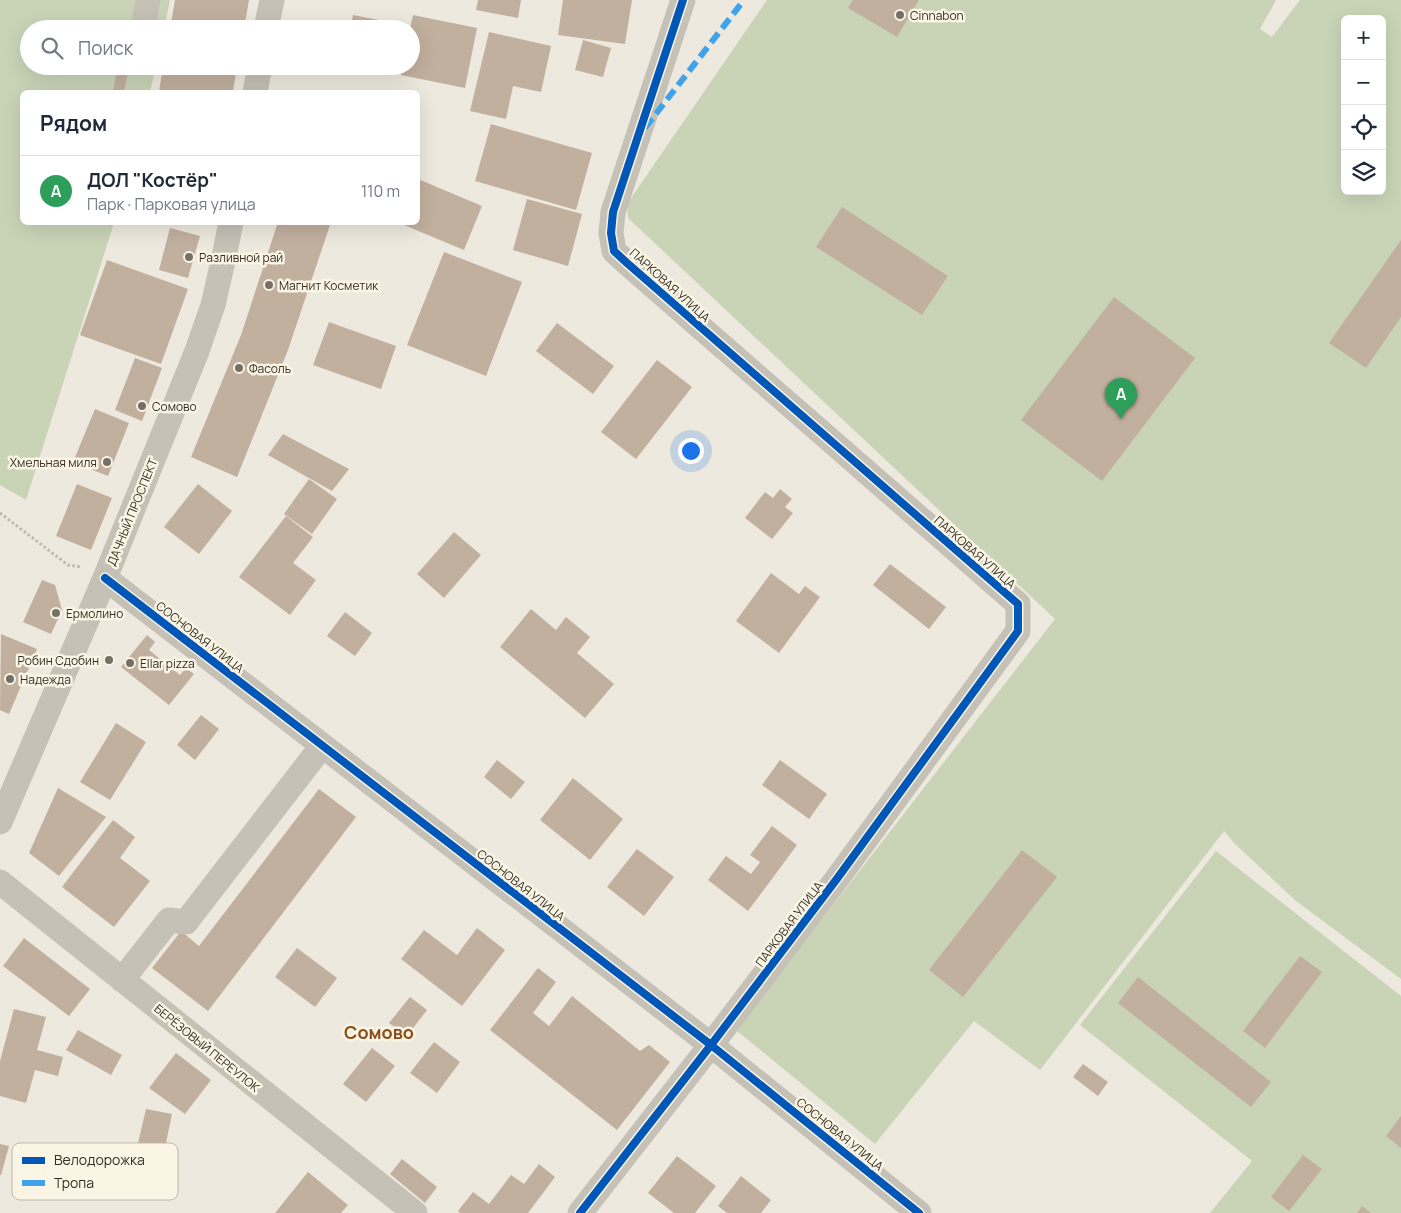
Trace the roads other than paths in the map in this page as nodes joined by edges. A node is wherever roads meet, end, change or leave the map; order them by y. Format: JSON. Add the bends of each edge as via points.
{"nodes":[{"id":1,"x":148,"y":0,"type":"edge"},
{"id":2,"x":272,"y":0,"type":"edge"},
{"id":3,"x":683,"y":0,"type":"edge"},
{"id":4,"x":145,"y":20,"type":"edge"},
{"id":5,"x":268,"y":20,"type":"edge"},
{"id":6,"x":258,"y":75,"type":"edge"},
{"id":7,"x":255,"y":90,"type":"edge"},
{"id":8,"x":230,"y":225,"type":"edge"},
{"id":9,"x":105,"y":578,"type":"junction"},
{"id":10,"x":322,"y":746,"type":"junction"},
{"id":11,"x":0,"y":822,"type":"edge"},
{"id":12,"x":0,"y":882,"type":"edge"},
{"id":13,"x":122,"y":980,"type":"junction"},
{"id":14,"x":711,"y":1045,"type":"junction"},
{"id":15,"x":382,"y":1188,"type":"junction"},
{"id":16,"x":380,"y":1213,"type":"edge"},
{"id":17,"x":415,"y":1213,"type":"edge"},
{"id":18,"x":580,"y":1213,"type":"edge"},
{"id":19,"x":919,"y":1213,"type":"edge"}],
"edges":[{"from":1,"to":4,"type":"street"},
{"from":2,"to":5,"type":"street"},
{"from":3,"to":14,"type":"street","name":"ПАРКОВАЯ УЛИЦА","via":[[613,212],[611,234],[614,250],[1018,604],[1018,631]]},
{"from":6,"to":7,"type":"street"},
{"from":8,"to":9,"type":"street","name":"ДАЧНЫЙ ПРОСПЕКТ","via":[[213,305],[197,351]]},
{"from":9,"to":10,"type":"street","name":"СОСНОВАЯ УЛИЦА"},
{"from":9,"to":11,"type":"street","name":"ДАЧНЫЙ ПРОСПЕКТ"},
{"from":10,"to":13,"type":"street","via":[[186,922],[169,920]]},
{"from":10,"to":14,"type":"street","name":"СОСНОВАЯ УЛИЦА"},
{"from":12,"to":13,"type":"street","name":"БЕРЁЗОВЫЙ ПЕРЕУЛОК"},
{"from":13,"to":15,"type":"street","name":"БЕРЁЗОВЫЙ ПЕРЕУЛОК"},
{"from":14,"to":18,"type":"street","name":"ПАРКОВАЯ УЛИЦА"},
{"from":14,"to":19,"type":"street","name":"СОСНОВАЯ УЛИЦА"},
{"from":15,"to":16,"type":"street"},
{"from":15,"to":17,"type":"street","name":"БЕРЁЗОВЫЙ ПЕРЕУЛОК"}]}
